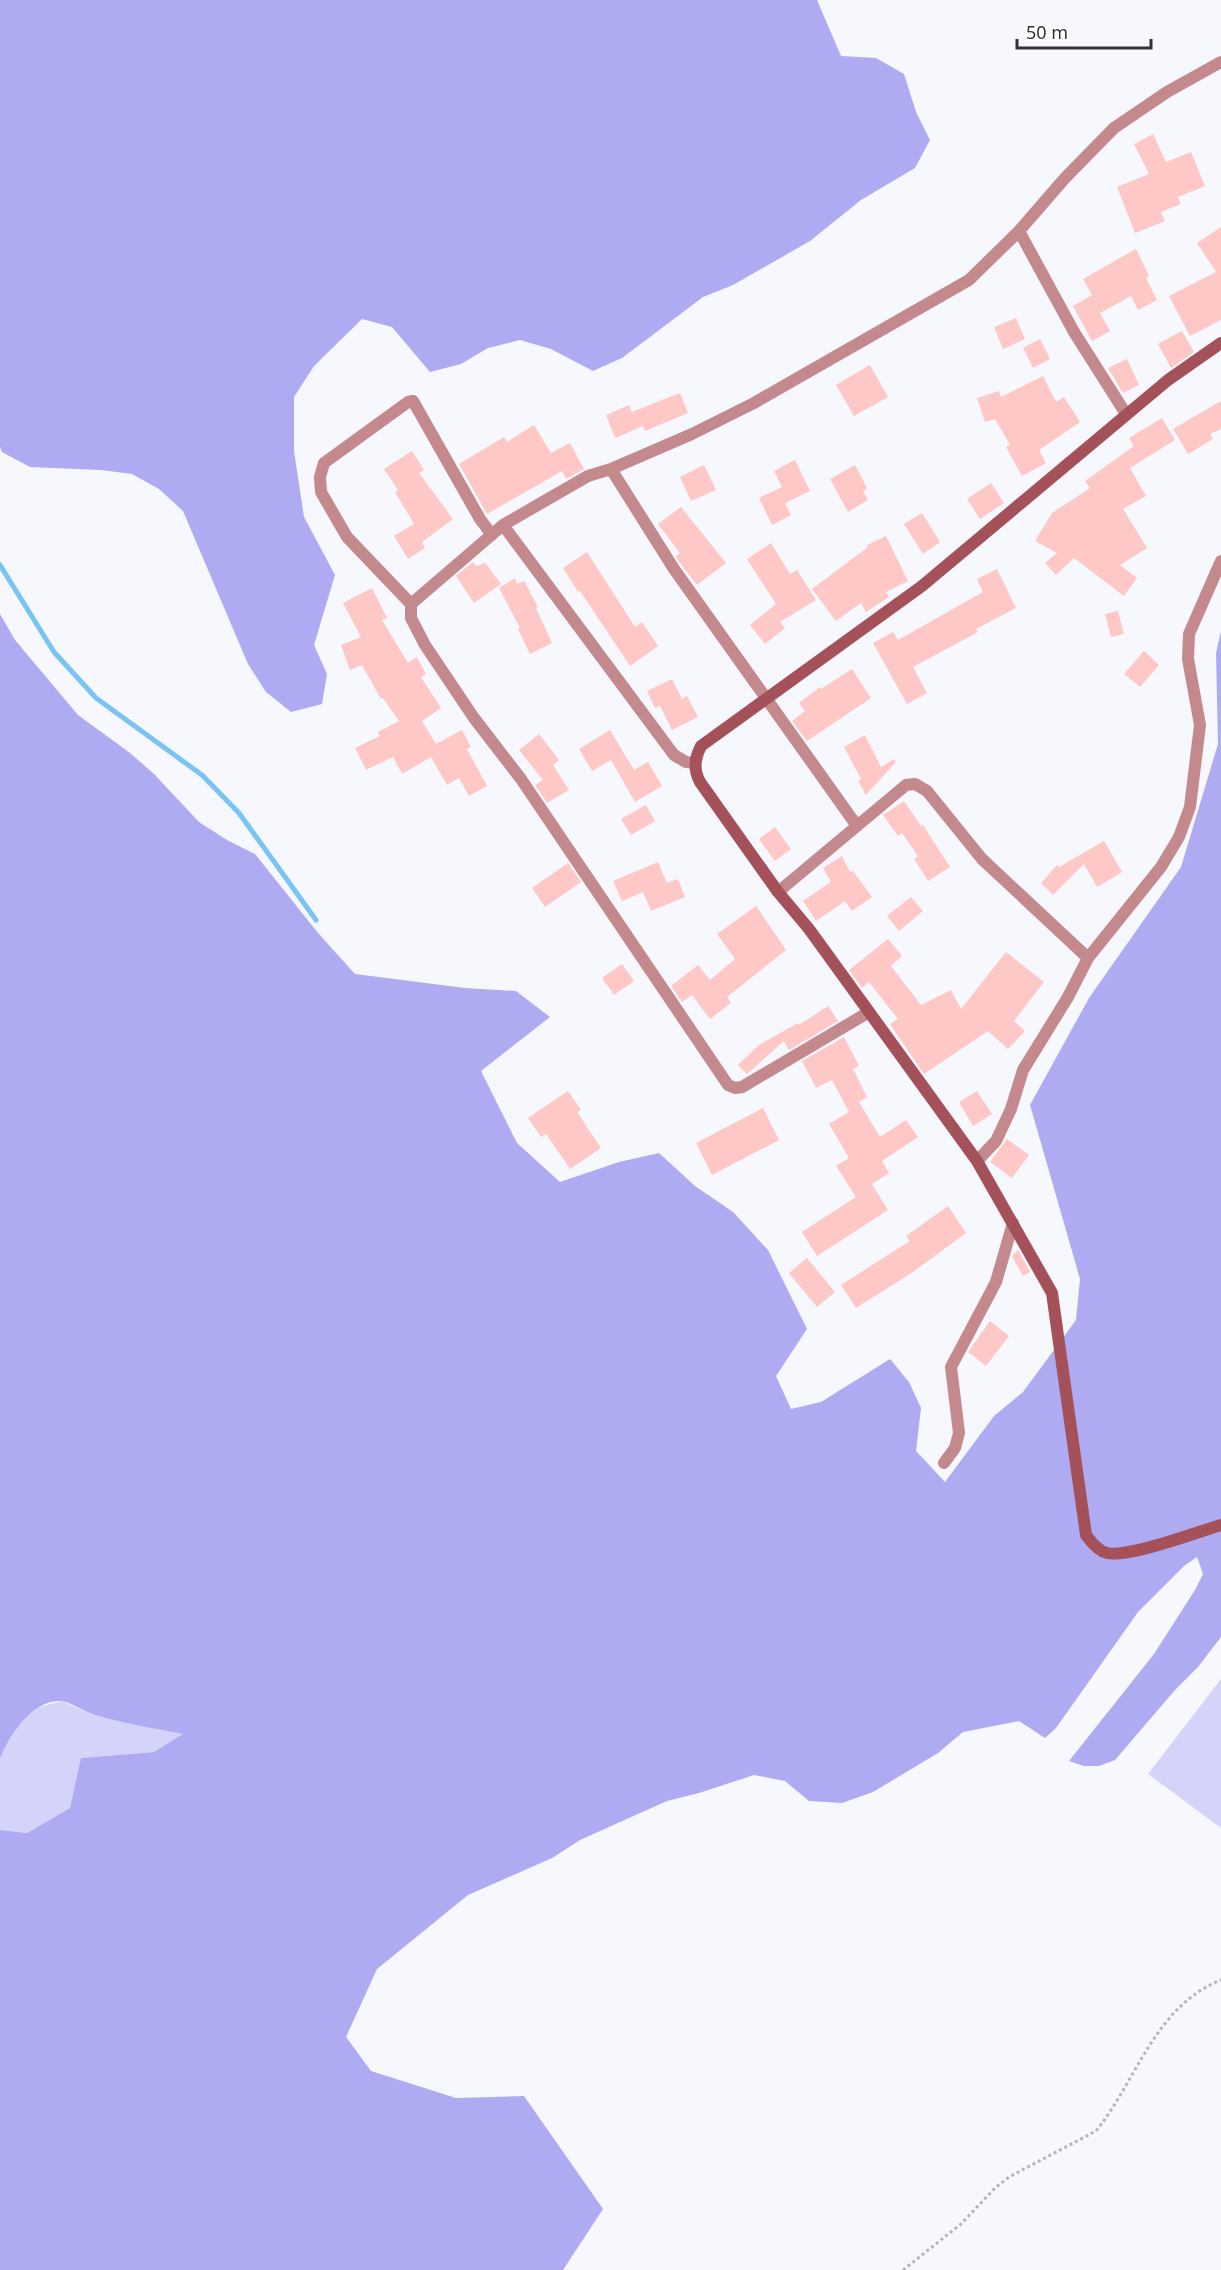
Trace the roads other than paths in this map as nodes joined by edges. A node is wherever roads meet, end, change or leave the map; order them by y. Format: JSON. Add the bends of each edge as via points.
{"nodes":[{"id":1,"x":1221,"y":62,"type":"edge"},
{"id":2,"x":1019,"y":231,"type":"junction"},
{"id":3,"x":1221,"y":343,"type":"edge"},
{"id":4,"x":1126,"y":414,"type":"junction"},
{"id":5,"x":611,"y":469,"type":"junction"},
{"id":6,"x":503,"y":525,"type":"junction"},
{"id":7,"x":492,"y":535,"type":"junction"},
{"id":8,"x":1221,"y":561,"type":"edge"},
{"id":9,"x":411,"y":604,"type":"junction"},
{"id":10,"x":766,"y":698,"type":"junction"},
{"id":11,"x":695,"y":763,"type":"junction"},
{"id":12,"x":856,"y":826,"type":"junction"},
{"id":13,"x":778,"y":892,"type":"junction"},
{"id":14,"x":1088,"y":958,"type":"junction"},
{"id":15,"x":869,"y":1012,"type":"junction"},
{"id":16,"x":977,"y":1161,"type":"junction"},
{"id":17,"x":1013,"y":1223,"type":"junction"},
{"id":18,"x":944,"y":1463,"type":"dead end"},
{"id":19,"x":1221,"y":1525,"type":"edge"}],
"edges":[{"from":1,"to":2,"type":"street","via":[[1114,128]]},
{"from":2,"to":4,"type":"street","via":[[1074,332]]},
{"from":2,"to":5,"type":"street","via":[[969,280],[903,319],[754,403]]},
{"from":3,"to":4,"type":"main road"},
{"from":4,"to":10,"type":"main road","via":[[922,586]]},
{"from":5,"to":6,"type":"street","via":[[588,476]]},
{"from":5,"to":10,"type":"street","via":[[674,569]]},
{"from":6,"to":7,"type":"street"},
{"from":6,"to":11,"type":"street","via":[[674,755]]},
{"from":7,"to":9,"type":"street"},
{"from":7,"to":9,"type":"street","via":[[413,401],[324,463],[321,492],[347,537]]},
{"from":8,"to":14,"type":"street","via":[[1189,634],[1188,659],[1200,725],[1190,807],[1179,837],[1161,867]]},
{"from":9,"to":15,"type":"street","via":[[411,618],[425,645],[521,779],[728,1085],[742,1087]]},
{"from":10,"to":11,"type":"main road","via":[[701,746]]},
{"from":10,"to":12,"type":"street"},
{"from":11,"to":13,"type":"main road","via":[[699,782]]},
{"from":12,"to":13,"type":"street"},
{"from":12,"to":14,"type":"street","via":[[906,785],[922,787],[982,859]]},
{"from":13,"to":15,"type":"main road"},
{"from":14,"to":16,"type":"street","via":[[1023,1070],[996,1141]]},
{"from":15,"to":16,"type":"main road"},
{"from":16,"to":17,"type":"main road"},
{"from":17,"to":18,"type":"street","via":[[996,1282],[951,1367],[959,1433],[955,1448]]},
{"from":17,"to":19,"type":"main road","via":[[1053,1298],[1086,1535],[1109,1554],[1138,1550]]}]}
